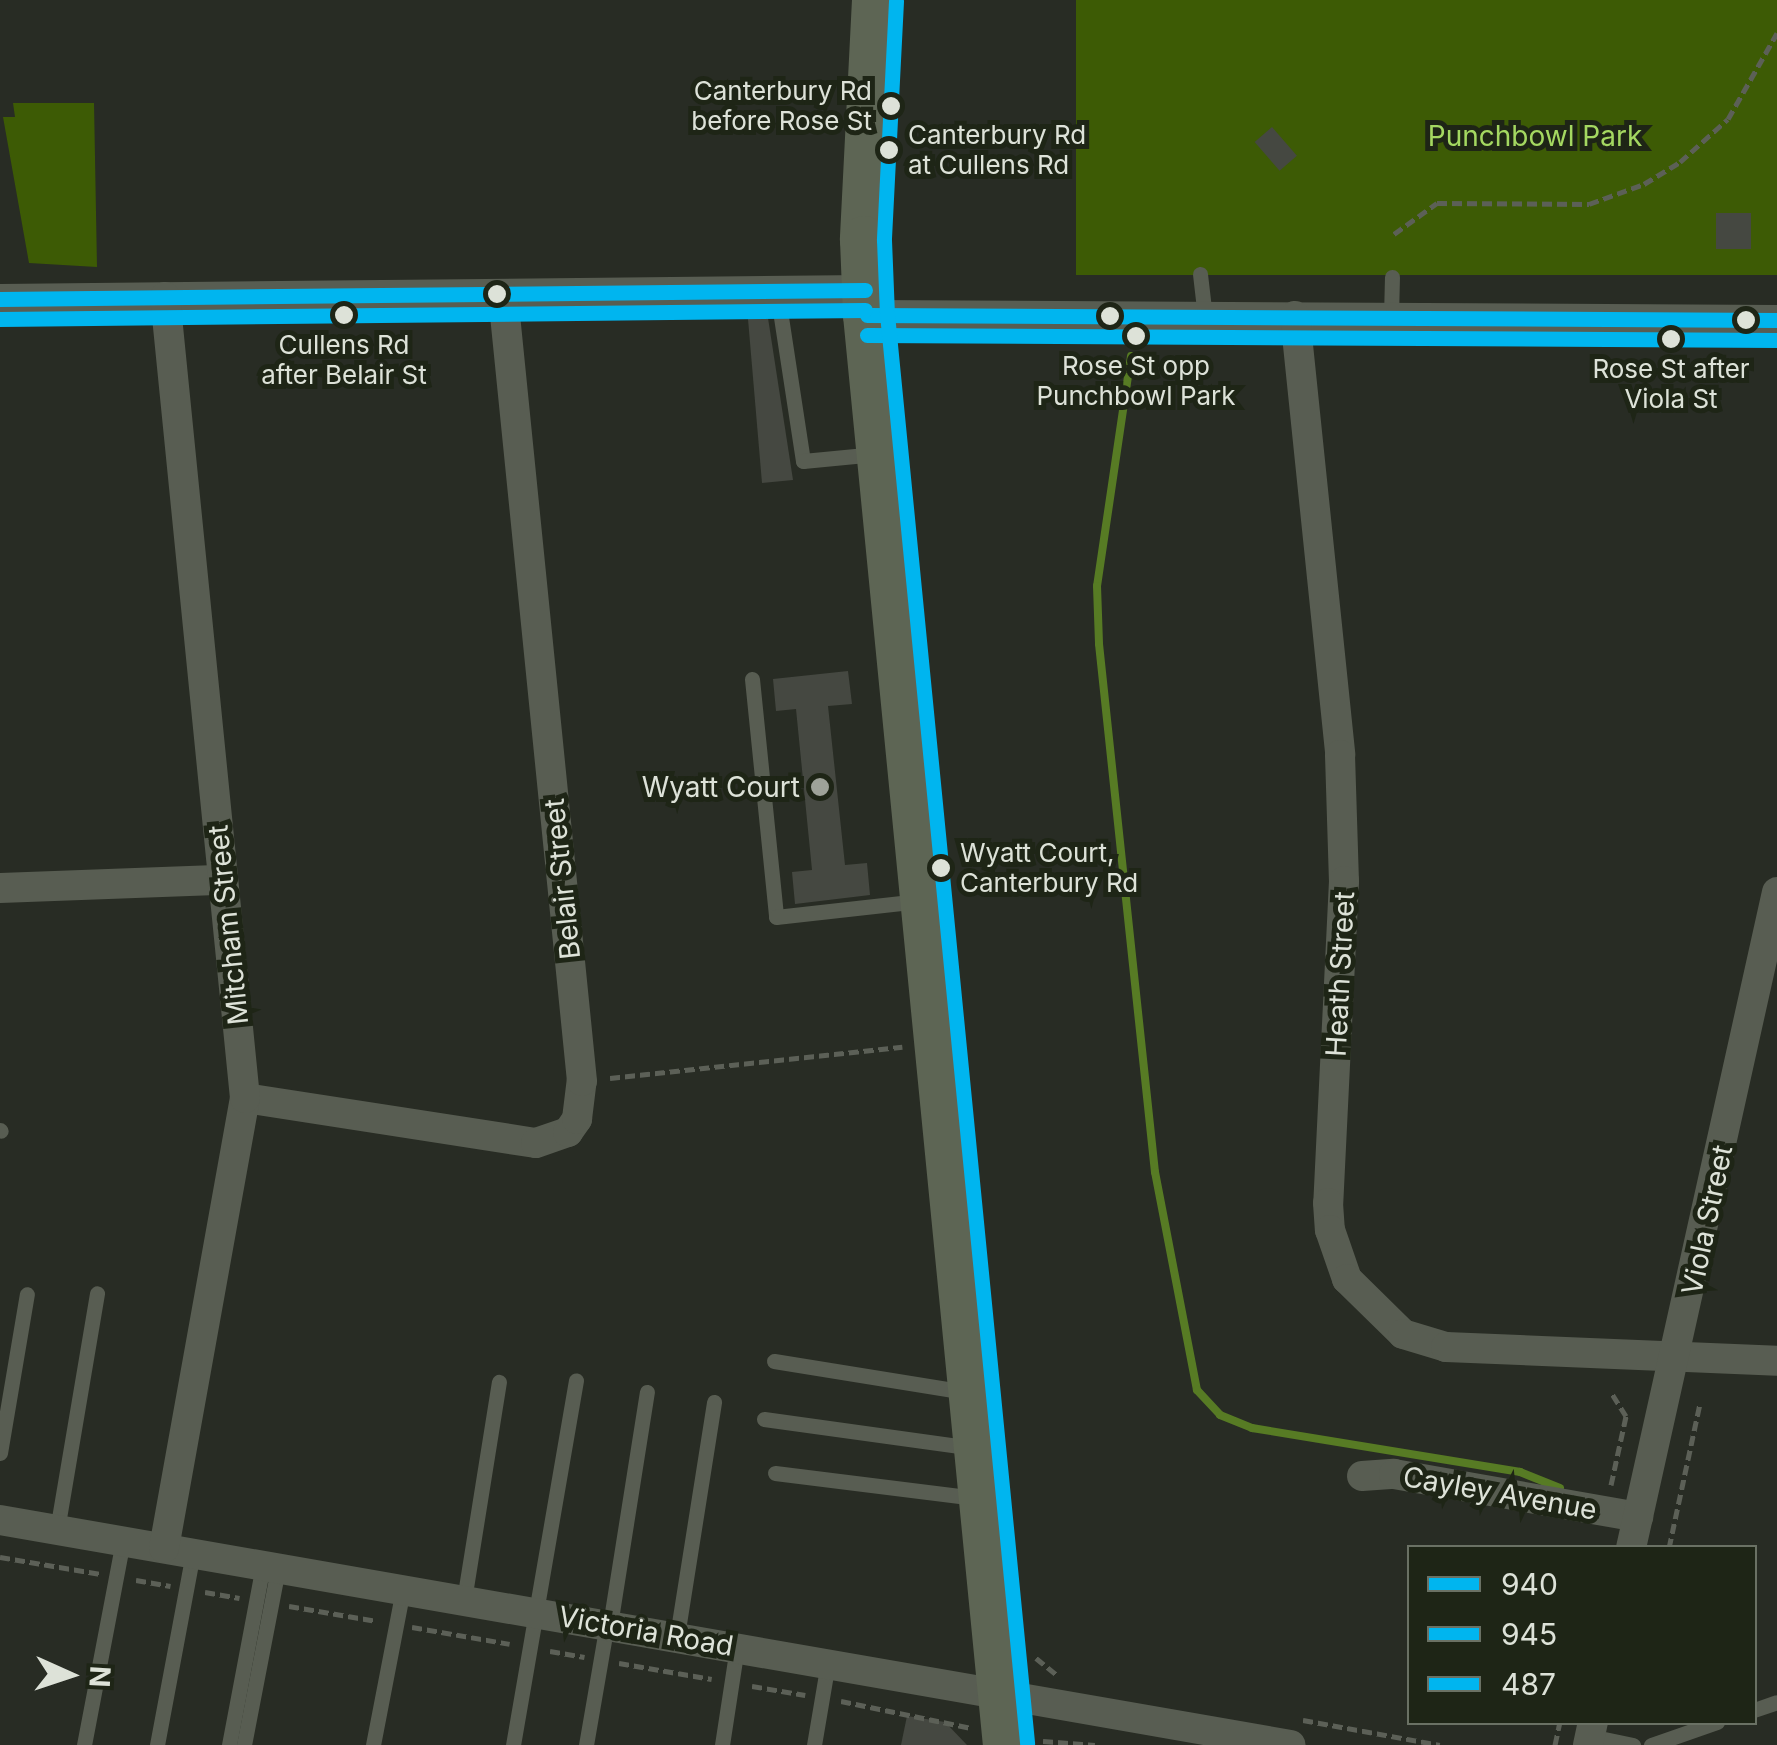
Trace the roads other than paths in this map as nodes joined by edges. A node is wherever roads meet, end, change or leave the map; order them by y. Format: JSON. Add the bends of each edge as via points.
{"nodes":[{"id":1,"x":876,"y":0,"type":"edge"},
{"id":2,"x":1200,"y":274,"type":"dead end"},
{"id":3,"x":1392,"y":277,"type":"dead end"},
{"id":4,"x":777,"y":291,"type":"junction"},
{"id":5,"x":503,"y":295,"type":"junction"},
{"id":6,"x":164,"y":297,"type":"junction"},
{"id":7,"x":0,"y":299,"type":"edge"},
{"id":8,"x":866,"y":303,"type":"junction"},
{"id":9,"x":1295,"y":316,"type":"junction"},
{"id":10,"x":1390,"y":317,"type":"junction"},
{"id":11,"x":1206,"y":318,"type":"junction"},
{"id":12,"x":1777,"y":320,"type":"edge"},
{"id":13,"x":880,"y":454,"type":"junction"},
{"id":14,"x":752,"y":679,"type":"dead end"},
{"id":15,"x":223,"y":880,"type":"junction"},
{"id":16,"x":0,"y":888,"type":"edge"},
{"id":17,"x":1777,"y":892,"type":"edge"},
{"id":18,"x":923,"y":901,"type":"junction"},
{"id":19,"x":245,"y":1098,"type":"junction"},
{"id":20,"x":97,"y":1293,"type":"dead end"},
{"id":21,"x":26,"y":1294,"type":"dead end"},
{"id":22,"x":1674,"y":1359,"type":"junction"},
{"id":23,"x":1777,"y":1361,"type":"edge"},
{"id":24,"x":774,"y":1362,"type":"dead end"},
{"id":25,"x":576,"y":1380,"type":"dead end"},
{"id":26,"x":499,"y":1382,"type":"dead end"},
{"id":27,"x":647,"y":1392,"type":"dead end"},
{"id":28,"x":975,"y":1393,"type":"junction"},
{"id":29,"x":714,"y":1402,"type":"dead end"},
{"id":30,"x":764,"y":1419,"type":"dead end"},
{"id":31,"x":980,"y":1450,"type":"junction"},
{"id":32,"x":0,"y":1453,"type":"edge"},
{"id":33,"x":775,"y":1473,"type":"dead end"},
{"id":34,"x":1362,"y":1476,"type":"dead end"},
{"id":35,"x":986,"y":1500,"type":"junction"},
{"id":36,"x":0,"y":1520,"type":"edge"},
{"id":37,"x":57,"y":1530,"type":"junction"},
{"id":38,"x":1634,"y":1532,"type":"edge"},
{"id":39,"x":123,"y":1542,"type":"junction"},
{"id":40,"x":179,"y":1551,"type":"junction"},
{"id":41,"x":271,"y":1567,"type":"junction"},
{"id":42,"x":402,"y":1589,"type":"junction"},
{"id":43,"x":464,"y":1600,"type":"junction"},
{"id":44,"x":264,"y":1602,"type":"junction"},
{"id":45,"x":538,"y":1612,"type":"junction"},
{"id":46,"x":608,"y":1624,"type":"junction"},
{"id":47,"x":677,"y":1636,"type":"junction"},
{"id":48,"x":738,"y":1646,"type":"junction"},
{"id":49,"x":828,"y":1662,"type":"junction"},
{"id":50,"x":1708,"y":1725,"type":"edge"},
{"id":51,"x":1006,"y":1727,"type":"edge"},
{"id":52,"x":1156,"y":1733,"type":"edge"},
{"id":53,"x":1591,"y":1735,"type":"edge"},
{"id":54,"x":84,"y":1745,"type":"edge"},
{"id":55,"x":157,"y":1745,"type":"edge"},
{"id":56,"x":229,"y":1745,"type":"edge"},
{"id":57,"x":244,"y":1745,"type":"edge"},
{"id":58,"x":373,"y":1745,"type":"edge"},
{"id":59,"x":513,"y":1745,"type":"edge"},
{"id":60,"x":586,"y":1745,"type":"edge"},
{"id":61,"x":722,"y":1745,"type":"edge"},
{"id":62,"x":814,"y":1745,"type":"edge"},
{"id":63,"x":1291,"y":1745,"type":"edge"},
{"id":64,"x":1633,"y":1745,"type":"edge"},
{"id":65,"x":1651,"y":1745,"type":"edge"}],
"edges":[{"from":1,"to":8,"type":"highway"},
{"from":2,"to":11,"type":"lane"},
{"from":3,"to":10,"type":"lane"},
{"from":4,"to":5,"type":"street"},
{"from":4,"to":8,"type":"street"},
{"from":4,"to":13,"type":"lane","via":[[804,460]]},
{"from":5,"to":6,"type":"street"},
{"from":5,"to":19,"type":"street","name":"Belair Street","via":[[582,1081],[578,1119],[568,1132],[536,1143]]},
{"from":6,"to":7,"type":"street"},
{"from":6,"to":15,"type":"street","name":"Mitcham Street"},
{"from":8,"to":11,"type":"street"},
{"from":8,"to":13,"type":"highway"},
{"from":9,"to":10,"type":"street"},
{"from":9,"to":11,"type":"street"},
{"from":9,"to":22,"type":"street","name":"Heath Street","via":[[1342,818],[1328,1203],[1336,1253],[1364,1302],[1423,1342]]},
{"from":10,"to":12,"type":"street"},
{"from":13,"to":18,"type":"highway"},
{"from":14,"to":18,"type":"lane","via":[[776,917]]},
{"from":15,"to":16,"type":"street"},
{"from":15,"to":19,"type":"street","name":"Mitcham Street"},
{"from":17,"to":22,"type":"street","name":"Viola Street"},
{"from":18,"to":28,"type":"highway"},
{"from":19,"to":40,"type":"street","name":"Mitcham Street"},
{"from":20,"to":37,"type":"lane"},
{"from":21,"to":32,"type":"lane"},
{"from":22,"to":23,"type":"street","name":"Heath Street"},
{"from":22,"to":38,"type":"street","name":"Viola Street"},
{"from":24,"to":28,"type":"lane"},
{"from":25,"to":45,"type":"lane"},
{"from":26,"to":43,"type":"lane"},
{"from":27,"to":46,"type":"lane"},
{"from":28,"to":31,"type":"highway"},
{"from":29,"to":47,"type":"lane"},
{"from":30,"to":31,"type":"lane"},
{"from":31,"to":35,"type":"highway"},
{"from":33,"to":35,"type":"lane"},
{"from":34,"to":38,"type":"street","name":"Cayley Avenue","via":[[1394,1474],[1602,1510]]},
{"from":35,"to":51,"type":"highway"},
{"from":36,"to":37,"type":"street","name":"Victoria Road"},
{"from":37,"to":39,"type":"street","name":"Victoria Road"},
{"from":39,"to":40,"type":"street","name":"Victoria Road"},
{"from":39,"to":54,"type":"lane"},
{"from":40,"to":41,"type":"street","name":"Victoria Road"},
{"from":40,"to":55,"type":"lane","via":[[186,1588]]},
{"from":41,"to":42,"type":"street","name":"Victoria Road"},
{"from":41,"to":44,"type":"lane"},
{"from":42,"to":43,"type":"street","name":"Victoria Road"},
{"from":42,"to":58,"type":"lane"},
{"from":43,"to":45,"type":"street","name":"Victoria Road"},
{"from":44,"to":56,"type":"lane"},
{"from":44,"to":57,"type":"lane"},
{"from":45,"to":46,"type":"street","name":"Victoria Road"},
{"from":45,"to":59,"type":"lane"},
{"from":46,"to":47,"type":"street","name":"Victoria Road"},
{"from":46,"to":60,"type":"lane"},
{"from":47,"to":48,"type":"street","name":"Victoria Road"},
{"from":48,"to":49,"type":"street","name":"Victoria Road"},
{"from":48,"to":61,"type":"lane"},
{"from":49,"to":51,"type":"street","name":"Victoria Road"},
{"from":49,"to":62,"type":"lane"},
{"from":50,"to":65,"type":"lane"},
{"from":51,"to":52,"type":"street","name":"Victoria Road"},
{"from":52,"to":63,"type":"street","name":"Victoria Road"},
{"from":53,"to":64,"type":"lane"}]}
